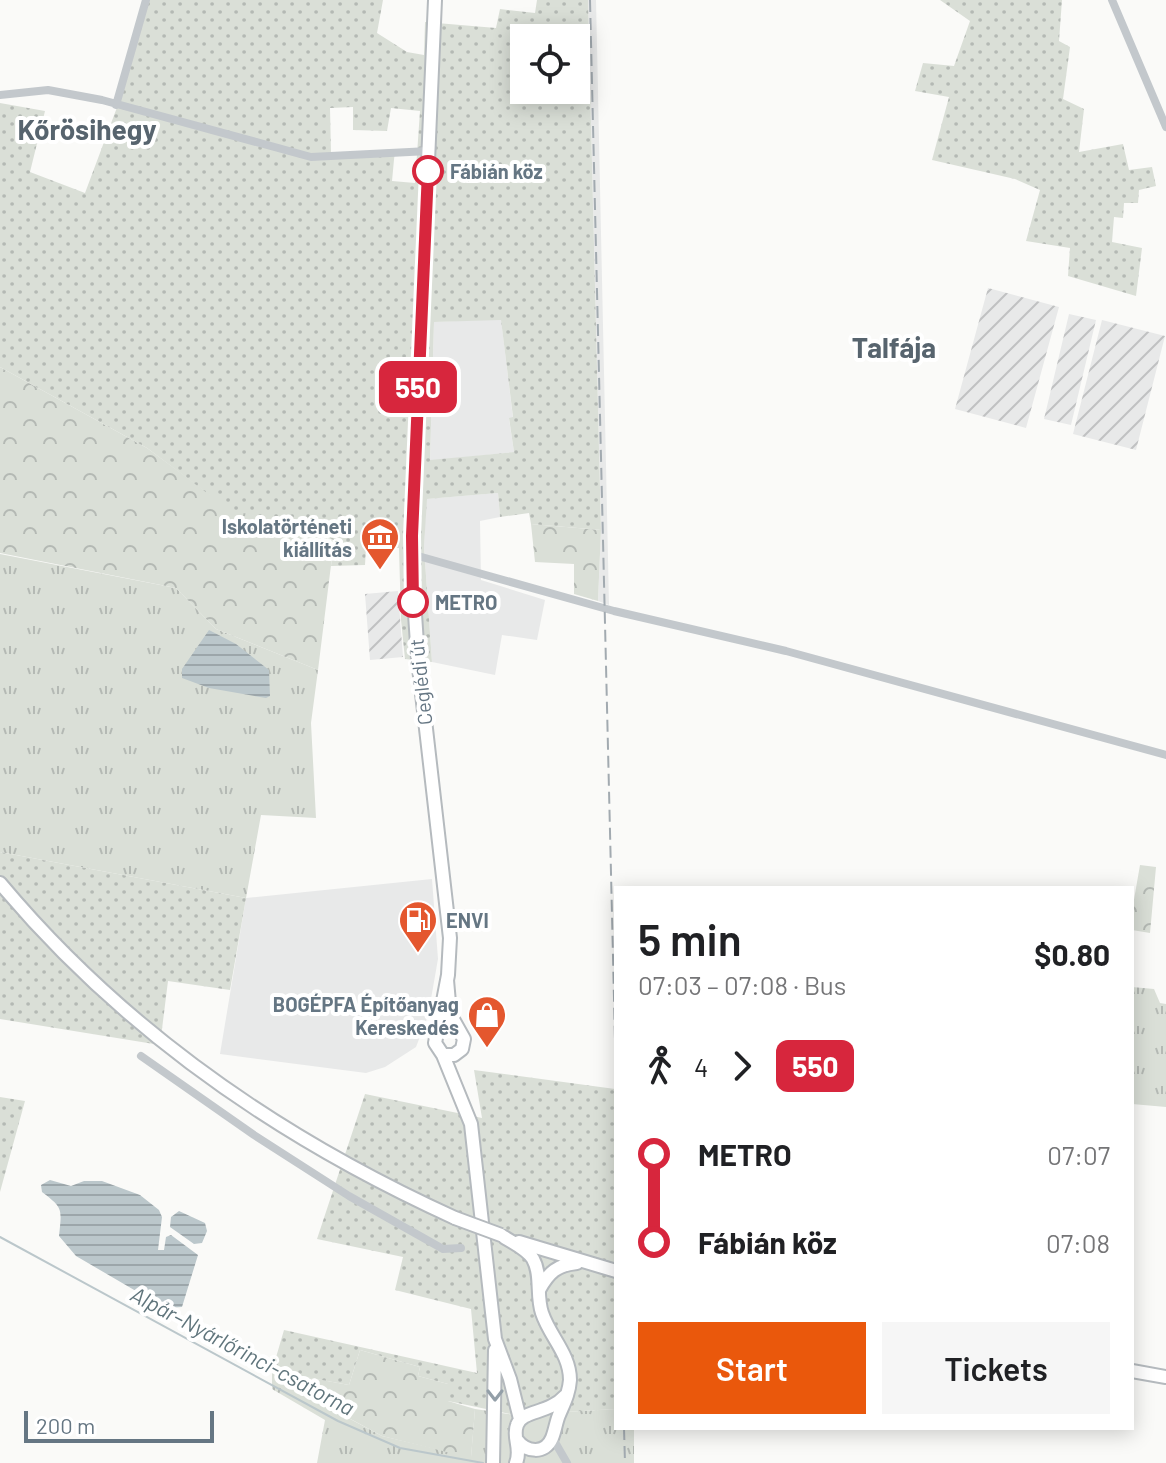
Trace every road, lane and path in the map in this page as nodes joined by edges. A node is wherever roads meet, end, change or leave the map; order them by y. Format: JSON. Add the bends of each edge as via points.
{"nodes":[{"id":1,"x":146,"y":0,"type":"edge"},
{"id":2,"x":435,"y":0,"type":"edge"},
{"id":3,"x":1112,"y":0,"type":"edge"},
{"id":4,"x":0,"y":95,"type":"edge"},
{"id":5,"x":116,"y":105,"type":"junction"},
{"id":6,"x":1166,"y":127,"type":"edge"},
{"id":7,"x":429,"y":151,"type":"junction"},
{"id":8,"x":411,"y":554,"type":"junction"},
{"id":9,"x":1166,"y":755,"type":"edge"},
{"id":10,"x":0,"y":883,"type":"edge"},
{"id":11,"x":447,"y":980,"type":"junction"},
{"id":12,"x":457,"y":1029,"type":"junction"},
{"id":13,"x":437,"y":1033,"type":"junction"},
{"id":14,"x":457,"y":1053,"type":"junction"},
{"id":15,"x":443,"y":1055,"type":"junction"},
{"id":16,"x":141,"y":1056,"type":"dead end"},
{"id":17,"x":463,"y":1100,"type":"junction"},
{"id":18,"x":502,"y":1236,"type":"junction"},
{"id":19,"x":461,"y":1248,"type":"dead end"},
{"id":20,"x":547,"y":1252,"type":"junction"},
{"id":21,"x":588,"y":1264,"type":"junction"},
{"id":22,"x":614,"y":1270,"type":"edge"},
{"id":23,"x":538,"y":1292,"type":"junction"},
{"id":24,"x":495,"y":1339,"type":"junction"},
{"id":25,"x":1134,"y":1371,"type":"edge"},
{"id":26,"x":1166,"y":1377,"type":"edge"},
{"id":27,"x":510,"y":1379,"type":"junction"},
{"id":28,"x":569,"y":1390,"type":"junction"},
{"id":29,"x":536,"y":1412,"type":"junction"},
{"id":30,"x":520,"y":1419,"type":"junction"},
{"id":31,"x":553,"y":1435,"type":"junction"},
{"id":32,"x":517,"y":1440,"type":"junction"},
{"id":33,"x":538,"y":1450,"type":"junction"},
{"id":34,"x":493,"y":1457,"type":"edge"},
{"id":35,"x":566,"y":1460,"type":"edge"},
{"id":36,"x":516,"y":1463,"type":"edge"},
{"id":37,"x":526,"y":1463,"type":"edge"}],
"edges":[{"from":1,"to":5,"type":"street"},
{"from":2,"to":7,"type":"main road","name":"Ceglédi út"},
{"from":3,"to":6,"type":"street"},
{"from":4,"to":5,"type":"street","via":[[48,90]]},
{"from":5,"to":7,"type":"street","via":[[311,157]]},
{"from":7,"to":8,"type":"main road","name":"Ceglédi út"},
{"from":8,"to":9,"type":"street"},
{"from":8,"to":11,"type":"main road","name":"Ceglédi út","via":[[419,674],[450,938]]},
{"from":10,"to":18,"type":"main road","bridge":true,"via":[[100,988],[191,1064],[311,1145]]},
{"from":11,"to":12,"type":"main road","name":"Ceglédi út"},
{"from":11,"to":13,"type":"main road","name":"Ceglédi út"},
{"from":12,"to":13,"type":"main road","via":[[446,1027]]},
{"from":12,"to":14,"type":"main road","via":[[464,1039]]},
{"from":13,"to":15,"type":"main road","via":[[436,1046]]},
{"from":14,"to":15,"type":"main road"},
{"from":14,"to":17,"type":"main road"},
{"from":15,"to":17,"type":"main road"},
{"from":16,"to":19,"type":"street","via":[[349,1196],[443,1249]]},
{"from":17,"to":24,"type":"main road","via":[[471,1124]]},
{"from":18,"to":20,"type":"main road"},
{"from":18,"to":23,"type":"main road","via":[[535,1262]]},
{"from":20,"to":21,"type":"main road"},
{"from":20,"to":23,"type":"main road"},
{"from":21,"to":22,"type":"main road"},
{"from":21,"to":23,"type":"main road","via":[[555,1268]]},
{"from":23,"to":28,"type":"main road","via":[[542,1313],[567,1360]]},
{"from":24,"to":27,"type":"main road"},
{"from":24,"to":34,"type":"main road","one_way":true},
{"from":25,"to":26,"type":"main road"},
{"from":27,"to":29,"type":"main road"},
{"from":27,"to":30,"type":"main road"},
{"from":28,"to":29,"type":"main road","via":[[554,1406]]},
{"from":28,"to":31,"type":"main road"},
{"from":29,"to":30,"type":"main road"},
{"from":29,"to":31,"type":"main road","via":[[547,1418]]},
{"from":30,"to":32,"type":"main road"},
{"from":31,"to":33,"type":"main road"},
{"from":31,"to":35,"type":"street"},
{"from":32,"to":33,"type":"main road"},
{"from":32,"to":36,"type":"main road"},
{"from":33,"to":35,"type":"street","via":[[551,1450]]},
{"from":33,"to":37,"type":"main road"}]}
